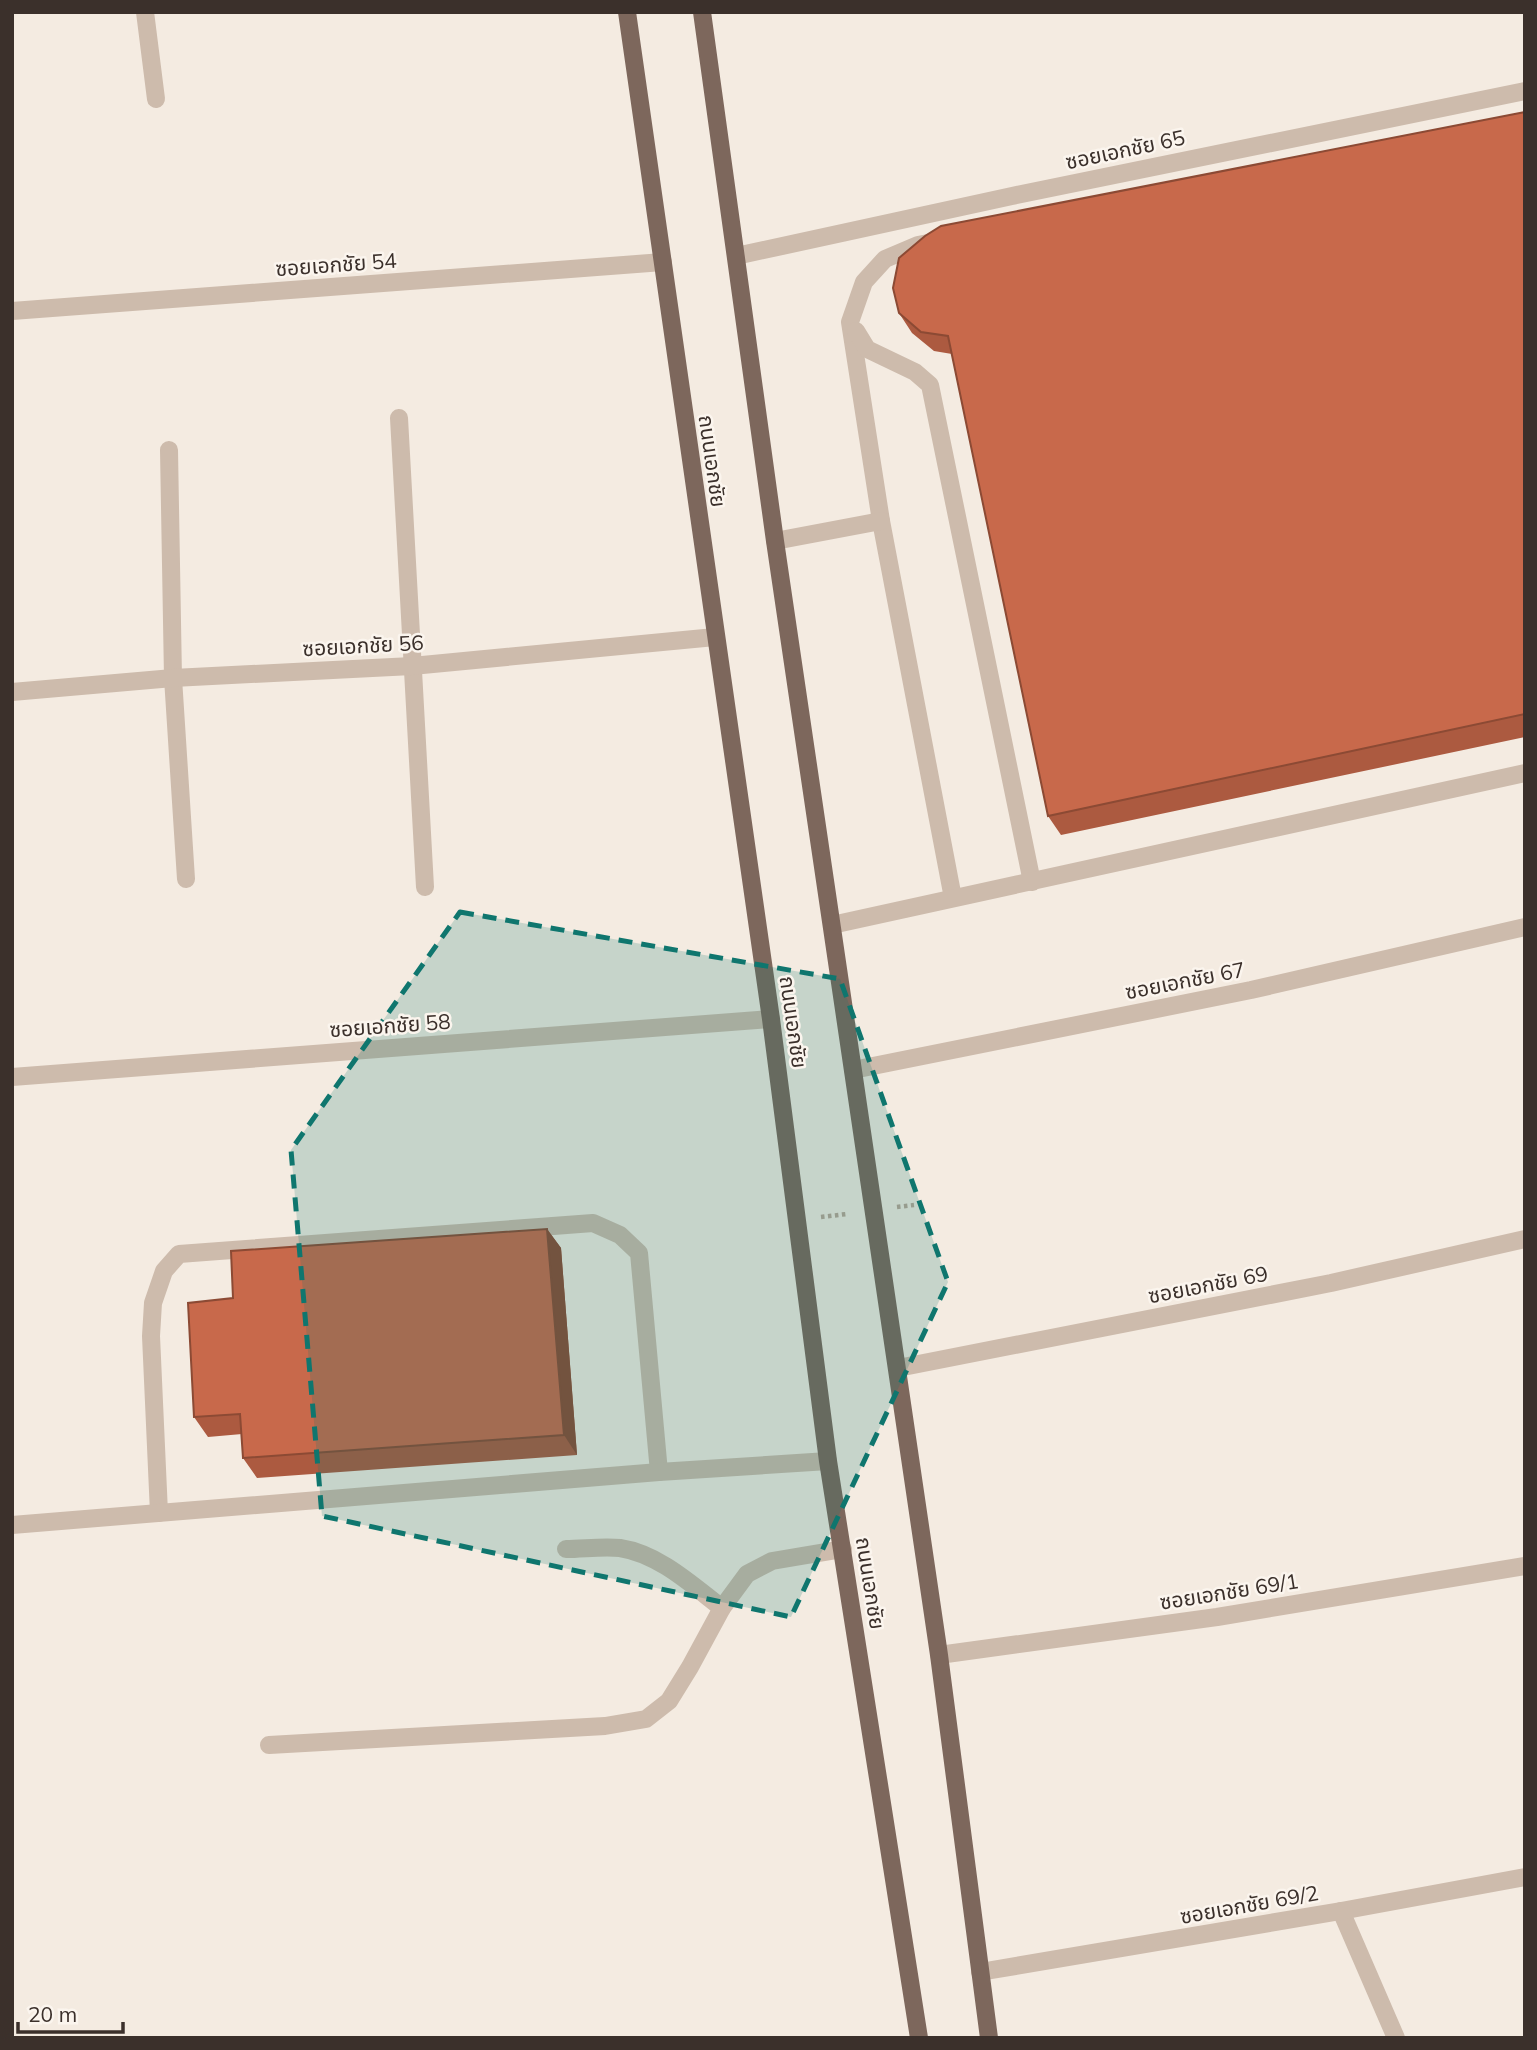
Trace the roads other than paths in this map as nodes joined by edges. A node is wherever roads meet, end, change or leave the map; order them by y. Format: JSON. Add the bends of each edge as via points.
{"nodes":[{"id":1,"x":145,"y":12,"type":"edge"},
{"id":2,"x":628,"y":12,"type":"edge"},
{"id":3,"x":702,"y":12,"type":"edge"},
{"id":4,"x":1525,"y":91,"type":"edge"},
{"id":5,"x":156,"y":99,"type":"dead end"},
{"id":6,"x":945,"y":240,"type":"edge"},
{"id":7,"x":736,"y":257,"type":"junction"},
{"id":8,"x":663,"y":262,"type":"junction"},
{"id":9,"x":12,"y":311,"type":"edge"},
{"id":10,"x":850,"y":321,"type":"junction"},
{"id":11,"x":399,"y":418,"type":"dead end"},
{"id":12,"x":169,"y":450,"type":"dead end"},
{"id":13,"x":881,"y":521,"type":"junction"},
{"id":14,"x":775,"y":541,"type":"junction"},
{"id":15,"x":715,"y":637,"type":"junction"},
{"id":16,"x":412,"y":666,"type":"junction"},
{"id":17,"x":173,"y":678,"type":"junction"},
{"id":18,"x":12,"y":692,"type":"edge"},
{"id":19,"x":1525,"y":773,"type":"edge"},
{"id":20,"x":186,"y":879,"type":"dead end"},
{"id":21,"x":1032,"y":882,"type":"junction"},
{"id":22,"x":425,"y":887,"type":"dead end"},
{"id":23,"x":953,"y":898,"type":"junction"},
{"id":24,"x":832,"y":925,"type":"junction"},
{"id":25,"x":1525,"y":927,"type":"edge"},
{"id":26,"x":771,"y":1019,"type":"junction"},
{"id":27,"x":853,"y":1070,"type":"junction"},
{"id":28,"x":12,"y":1077,"type":"edge"},
{"id":29,"x":1525,"y":1239,"type":"edge"},
{"id":30,"x":898,"y":1368,"type":"junction"},
{"id":31,"x":828,"y":1461,"type":"junction"},
{"id":32,"x":659,"y":1472,"type":"junction"},
{"id":33,"x":159,"y":1513,"type":"junction"},
{"id":34,"x":12,"y":1525,"type":"edge"},
{"id":35,"x":566,"y":1549,"type":"dead end"},
{"id":36,"x":843,"y":1549,"type":"junction"},
{"id":37,"x":1525,"y":1566,"type":"edge"},
{"id":38,"x":722,"y":1608,"type":"junction"},
{"id":39,"x":939,"y":1655,"type":"junction"},
{"id":40,"x":269,"y":1745,"type":"dead end"},
{"id":41,"x":1525,"y":1877,"type":"edge"},
{"id":42,"x":1341,"y":1911,"type":"junction"},
{"id":43,"x":980,"y":1972,"type":"junction"},
{"id":44,"x":919,"y":2038,"type":"edge"},
{"id":45,"x":989,"y":2038,"type":"edge"},
{"id":46,"x":1396,"y":2038,"type":"edge"}],
"edges":[{"from":1,"to":5,"type":"street"},
{"from":2,"to":8,"type":"main road","name":"ถนนเอกชัย"},
{"from":3,"to":7,"type":"main road"},
{"from":4,"to":7,"type":"street","name":"ซอยเอกชัย 65"},
{"from":6,"to":10,"type":"street","via":[[885,259],[863,282]]},
{"from":7,"to":14,"type":"main road"},
{"from":8,"to":9,"type":"street","name":"ซอยเอกชัย 54"},
{"from":8,"to":15,"type":"main road","name":"ถนนเอกชัย"},
{"from":10,"to":13,"type":"street"},
{"from":10,"to":21,"type":"street","via":[[867,349],[915,372],[930,385]]},
{"from":11,"to":16,"type":"street"},
{"from":12,"to":17,"type":"street"},
{"from":13,"to":14,"type":"street"},
{"from":13,"to":23,"type":"street"},
{"from":14,"to":24,"type":"main road"},
{"from":15,"to":16,"type":"street","name":"ซอยเอกชัย 56"},
{"from":15,"to":26,"type":"main road","name":"ถนนเอกชัย"},
{"from":16,"to":17,"type":"street","name":"ซอยเอกชัย 56"},
{"from":16,"to":22,"type":"street"},
{"from":17,"to":18,"type":"street","name":"ซอยเอกชัย 56"},
{"from":17,"to":20,"type":"street"},
{"from":19,"to":21,"type":"street"},
{"from":21,"to":23,"type":"street"},
{"from":23,"to":24,"type":"street"},
{"from":24,"to":27,"type":"main road"},
{"from":25,"to":27,"type":"street","name":"ซอยเอกชัย 67","via":[[1251,990]]},
{"from":26,"to":28,"type":"street","name":"ซอยเอกชัย 58"},
{"from":26,"to":31,"type":"main road","name":"ถนนเอกชัย"},
{"from":27,"to":30,"type":"main road"},
{"from":29,"to":30,"type":"street","name":"ซอยเอกชัย 69","via":[[1331,1283]]},
{"from":30,"to":39,"type":"main road"},
{"from":31,"to":32,"type":"street"},
{"from":31,"to":36,"type":"main road","name":"ถนนเอกชัย"},
{"from":32,"to":33,"type":"street"},
{"from":32,"to":33,"type":"street","via":[[639,1252],[620,1235],[593,1223],[179,1254],[164,1271],[153,1303]]},
{"from":33,"to":34,"type":"street"},
{"from":35,"to":38,"type":"street","via":[[620,1548],[650,1557]]},
{"from":36,"to":38,"type":"street","via":[[772,1561],[747,1574]]},
{"from":36,"to":44,"type":"main road","name":"ถนนเอกชัย"},
{"from":37,"to":39,"type":"street","name":"ซอยเอกชัย 69/1","via":[[1217,1617]]},
{"from":38,"to":40,"type":"street","via":[[668,1701],[646,1719],[605,1726]]},
{"from":39,"to":43,"type":"main road"},
{"from":41,"to":42,"type":"street","name":"ซอยเอกชัย 69/2"},
{"from":42,"to":43,"type":"street","name":"ซอยเอกชัย 69/2"},
{"from":42,"to":46,"type":"street"},
{"from":43,"to":45,"type":"main road"}]}
